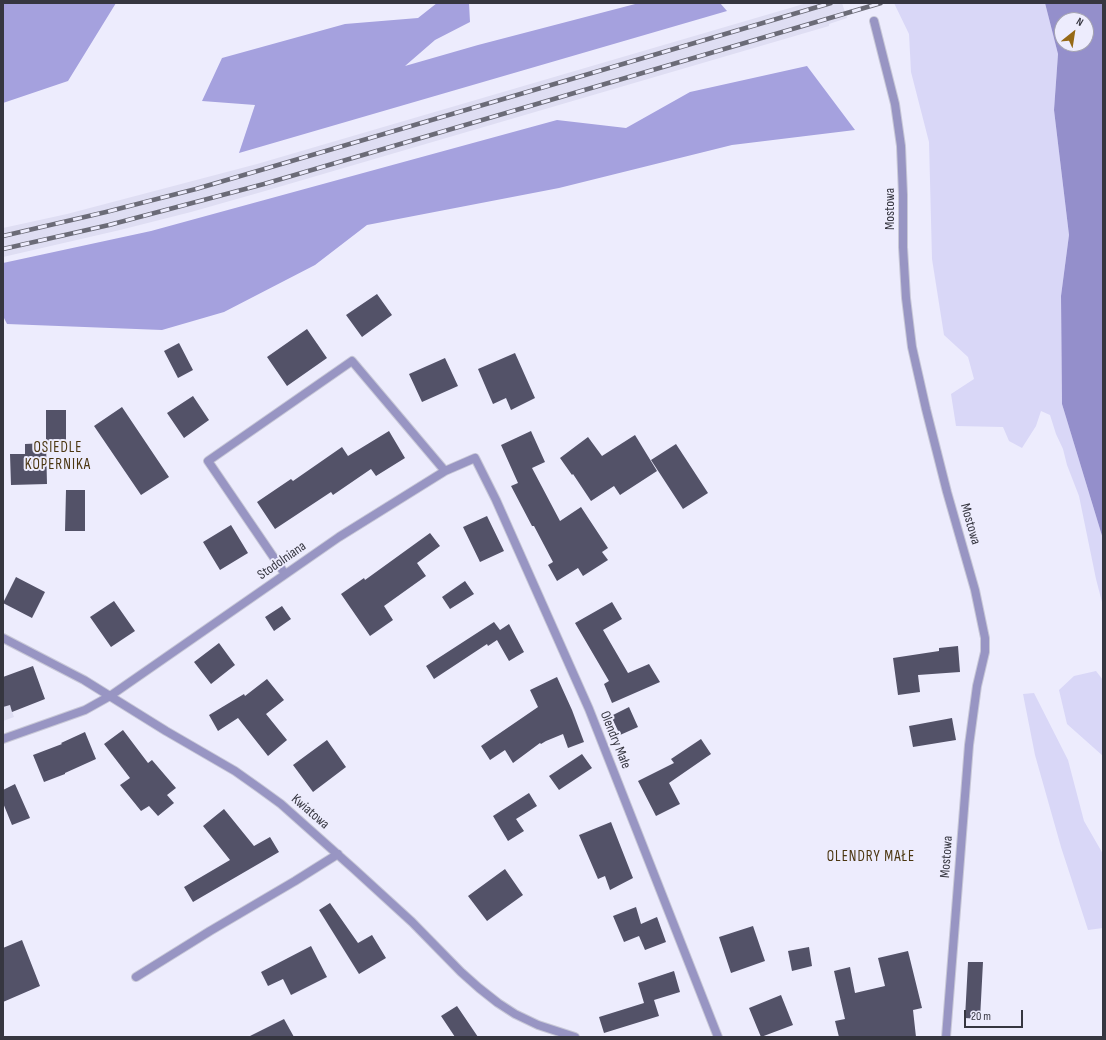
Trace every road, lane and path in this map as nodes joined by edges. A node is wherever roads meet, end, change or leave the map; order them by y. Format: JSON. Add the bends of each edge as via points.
{"nodes":[{"id":1,"x":874,"y":21,"type":"dead end"},
{"id":2,"x":475,"y":458,"type":"joint"},
{"id":3,"x":445,"y":471,"type":"junction"},
{"id":4,"x":285,"y":574,"type":"junction"},
{"id":5,"x":3,"y":638,"type":"edge"},
{"id":6,"x":110,"y":696,"type":"junction"},
{"id":7,"x":3,"y":740,"type":"edge"},
{"id":8,"x":338,"y":854,"type":"junction"},
{"id":9,"x":136,"y":978,"type":"dead end"},
{"id":10,"x":575,"y":1037,"type":"edge"},
{"id":11,"x":718,"y":1037,"type":"edge"},
{"id":12,"x":946,"y":1037,"type":"edge"}],
"edges":[{"from":1,"to":12,"type":"street","name":"Mostowa","via":[[895,104],[901,146],[903,247],[912,347],[985,638],[985,652],[968,745]]},
{"from":2,"to":3,"type":"street","name":"Stodolniana"},
{"from":2,"to":11,"type":"street","name":"Olendry Małe","via":[[589,709]]},
{"from":3,"to":4,"type":"street","name":"Stodolniana"},
{"from":3,"to":4,"type":"street","via":[[352,361],[208,461]]},
{"from":4,"to":6,"type":"street","name":"Stodolniana"},
{"from":5,"to":6,"type":"street","name":"Kwiatowa"},
{"from":6,"to":7,"type":"street","name":"Stodolniana","via":[[85,710]]},
{"from":6,"to":8,"type":"street","name":"Kwiatowa","via":[[235,771],[281,804]]},
{"from":8,"to":9,"type":"street"},
{"from":8,"to":10,"type":"street","name":"Kwiatowa","via":[[412,922],[461,972],[498,1003],[538,1025]]}]}
